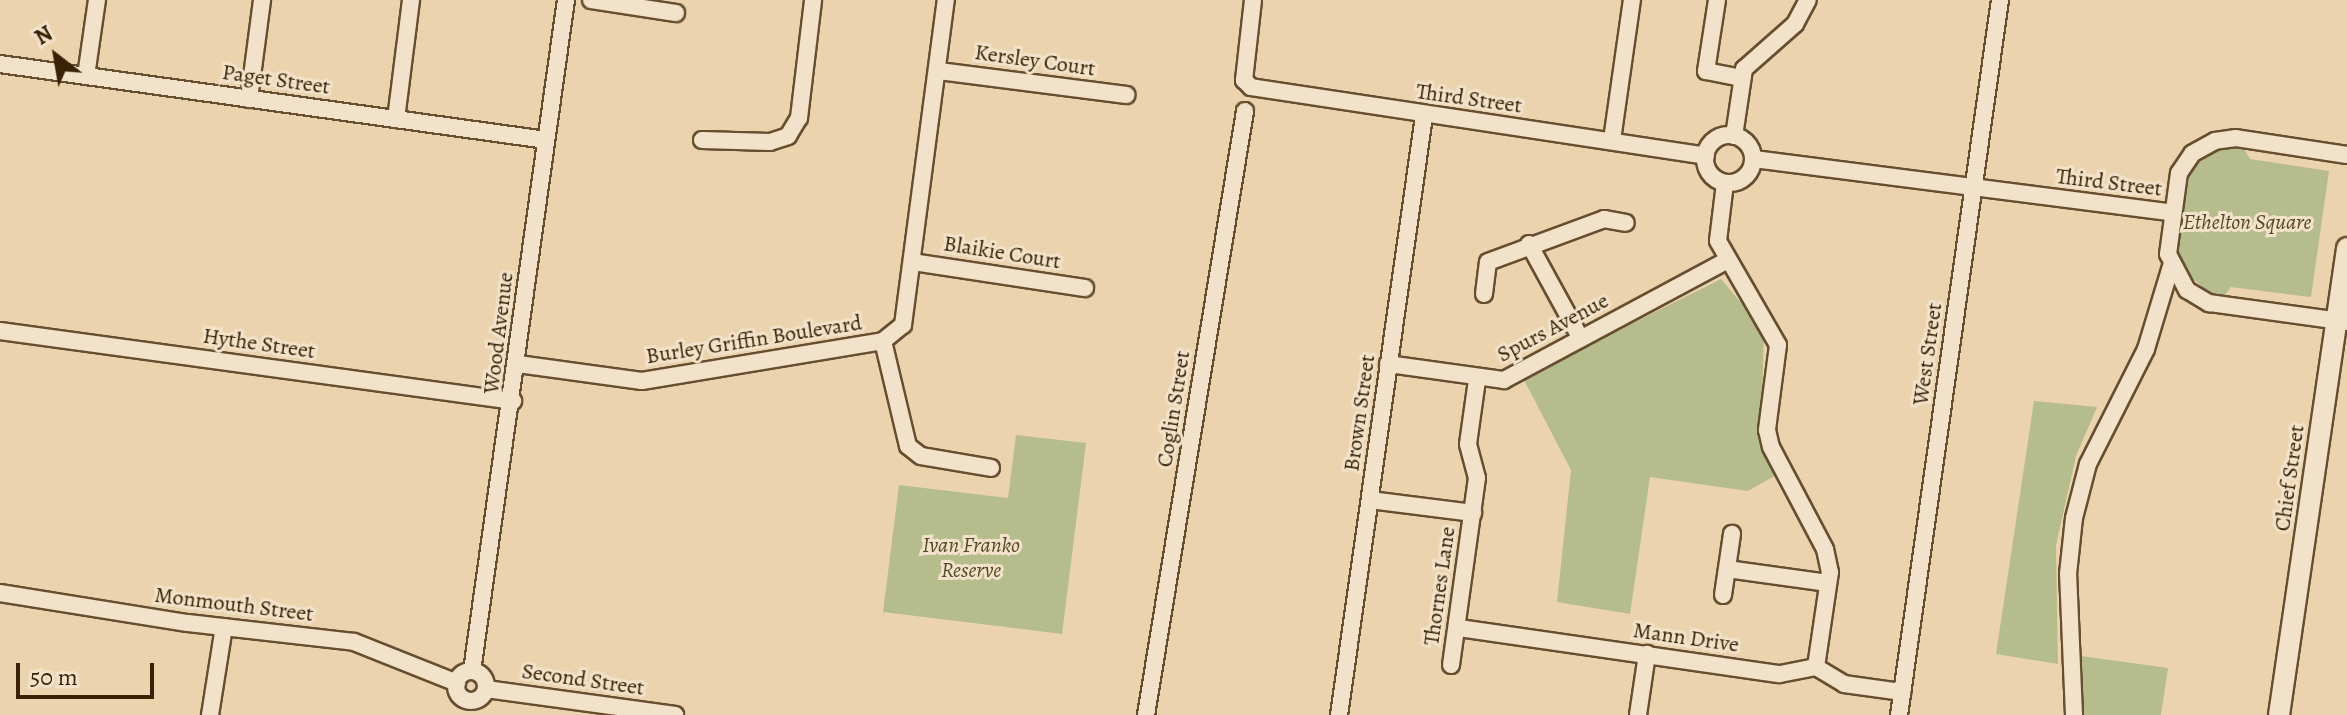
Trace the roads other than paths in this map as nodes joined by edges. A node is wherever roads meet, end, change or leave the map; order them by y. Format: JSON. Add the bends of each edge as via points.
{"nodes":[{"id":1,"x":97,"y":0,"type":"edge"},
{"id":2,"x":262,"y":0,"type":"edge"},
{"id":3,"x":411,"y":0,"type":"edge"},
{"id":4,"x":566,"y":0,"type":"edge"},
{"id":5,"x":591,"y":0,"type":"edge"},
{"id":6,"x":813,"y":0,"type":"edge"},
{"id":7,"x":946,"y":0,"type":"edge"},
{"id":8,"x":1253,"y":0,"type":"edge"},
{"id":9,"x":1632,"y":0,"type":"edge"},
{"id":10,"x":1717,"y":0,"type":"edge"},
{"id":11,"x":1808,"y":0,"type":"edge"},
{"id":12,"x":2000,"y":0,"type":"edge"},
{"id":13,"x":676,"y":13,"type":"dead end"},
{"id":14,"x":0,"y":64,"type":"edge"},
{"id":15,"x":939,"y":71,"type":"junction"},
{"id":16,"x":86,"y":76,"type":"junction"},
{"id":17,"x":1742,"y":78,"type":"junction"},
{"id":18,"x":1126,"y":95,"type":"dead end"},
{"id":19,"x":249,"y":99,"type":"junction"},
{"id":20,"x":1245,"y":111,"type":"dead end"},
{"id":21,"x":1424,"y":116,"type":"junction"},
{"id":22,"x":396,"y":119,"type":"junction"},
{"id":23,"x":1734,"y":136,"type":"junction"},
{"id":24,"x":546,"y":140,"type":"junction"},
{"id":25,"x":702,"y":140,"type":"dead end"},
{"id":26,"x":1612,"y":140,"type":"junction"},
{"id":27,"x":2347,"y":155,"type":"edge"},
{"id":28,"x":1706,"y":156,"type":"junction"},
{"id":29,"x":1754,"y":159,"type":"junction"},
{"id":30,"x":1725,"y":183,"type":"junction"},
{"id":31,"x":1974,"y":189,"type":"junction"},
{"id":32,"x":2173,"y":213,"type":"junction"},
{"id":33,"x":1626,"y":223,"type":"dead end"},
{"id":34,"x":1529,"y":244,"type":"junction"},
{"id":35,"x":2347,"y":248,"type":"edge"},
{"id":36,"x":1726,"y":261,"type":"junction"},
{"id":37,"x":913,"y":262,"type":"junction"},
{"id":38,"x":2171,"y":266,"type":"junction"},
{"id":39,"x":1085,"y":288,"type":"dead end"},
{"id":40,"x":1484,"y":294,"type":"dead end"},
{"id":41,"x":2194,"y":295,"type":"junction"},
{"id":42,"x":2157,"y":305,"type":"junction"},
{"id":43,"x":2342,"y":322,"type":"edge"},
{"id":44,"x":0,"y":331,"type":"edge"},
{"id":45,"x":1581,"y":339,"type":"junction"},
{"id":46,"x":883,"y":341,"type":"junction"},
{"id":47,"x":518,"y":364,"type":"junction"},
{"id":48,"x":1388,"y":364,"type":"junction"},
{"id":49,"x":1477,"y":380,"type":"junction"},
{"id":50,"x":513,"y":401,"type":"junction"},
{"id":51,"x":991,"y":468,"type":"dead end"},
{"id":52,"x":1370,"y":500,"type":"junction"},
{"id":53,"x":1473,"y":513,"type":"junction"},
{"id":54,"x":1732,"y":534,"type":"dead end"},
{"id":55,"x":1727,"y":569,"type":"junction"},
{"id":56,"x":1828,"y":583,"type":"junction"},
{"id":57,"x":0,"y":593,"type":"edge"},
{"id":58,"x":1723,"y":595,"type":"dead end"},
{"id":59,"x":224,"y":627,"type":"junction"},
{"id":60,"x":1459,"y":628,"type":"junction"},
{"id":61,"x":1647,"y":654,"type":"junction"},
{"id":62,"x":1451,"y":665,"type":"dead end"},
{"id":63,"x":1816,"y":667,"type":"junction"},
{"id":64,"x":472,"y":671,"type":"junction"},
{"id":65,"x":457,"y":683,"type":"junction"},
{"id":66,"x":486,"y":689,"type":"junction"},
{"id":67,"x":1902,"y":692,"type":"junction"},
{"id":68,"x":465,"y":707,"type":"edge"},
{"id":69,"x":210,"y":715,"type":"edge"},
{"id":70,"x":675,"y":715,"type":"edge"},
{"id":71,"x":1146,"y":715,"type":"edge"},
{"id":72,"x":1339,"y":715,"type":"edge"},
{"id":73,"x":1638,"y":715,"type":"edge"},
{"id":74,"x":1899,"y":715,"type":"edge"},
{"id":75,"x":2074,"y":715,"type":"edge"},
{"id":76,"x":2279,"y":715,"type":"edge"}],
"edges":[{"from":1,"to":16,"type":"street"},
{"from":2,"to":19,"type":"street"},
{"from":3,"to":22,"type":"street"},
{"from":4,"to":24,"type":"street","name":"Wood Avenue"},
{"from":5,"to":13,"type":"street"},
{"from":6,"to":25,"type":"street","via":[[799,118],[788,136],[770,142]]},
{"from":7,"to":15,"type":"street","name":"Burley Griffin Boulevard"},
{"from":8,"to":21,"type":"street","name":"Third Street","via":[[1244,80],[1251,87]]},
{"from":9,"to":26,"type":"street"},
{"from":10,"to":17,"type":"street","via":[[1706,71]]},
{"from":11,"to":17,"type":"street","via":[[1795,24],[1753,59]]},
{"from":12,"to":31,"type":"street","name":"West Street"},
{"from":14,"to":16,"type":"street","name":"Paget Street"},
{"from":15,"to":18,"type":"street","name":"Kersley Court"},
{"from":15,"to":37,"type":"street","name":"Burley Griffin Boulevard"},
{"from":16,"to":19,"type":"street","name":"Paget Street"},
{"from":17,"to":23,"type":"street"},
{"from":19,"to":22,"type":"street","name":"Paget Street"},
{"from":20,"to":71,"type":"street","name":"Coglin Street"},
{"from":21,"to":26,"type":"street","name":"Third Street"},
{"from":21,"to":48,"type":"street","name":"Brown Street"},
{"from":22,"to":24,"type":"street","name":"Paget Street"},
{"from":23,"to":28,"type":"street","via":[[1717,139]]},
{"from":23,"to":29,"type":"street","via":[[1747,144]]},
{"from":24,"to":47,"type":"street","name":"Wood Avenue"},
{"from":26,"to":28,"type":"street","name":"Third Street"},
{"from":27,"to":32,"type":"street","via":[[2236,138],[2215,141],[2192,154],[2179,173]]},
{"from":28,"to":30,"type":"street","via":[[1710,174]]},
{"from":29,"to":30,"type":"street","via":[[1744,179]]},
{"from":29,"to":31,"type":"street","name":"Third Street"},
{"from":30,"to":36,"type":"street","via":[[1718,241]]},
{"from":31,"to":32,"type":"street","name":"Third Street"},
{"from":31,"to":67,"type":"street","name":"West Street"},
{"from":32,"to":38,"type":"street"},
{"from":33,"to":34,"type":"street","via":[[1604,219]]},
{"from":34,"to":40,"type":"street","via":[[1488,262]]},
{"from":34,"to":45,"type":"street"},
{"from":35,"to":43,"type":"street","name":"Chief Street"},
{"from":36,"to":45,"type":"street","name":"Spurs Avenue"},
{"from":36,"to":56,"type":"street","via":[[1778,345],[1767,430],[1825,549]]},
{"from":37,"to":39,"type":"street","name":"Blaikie Court"},
{"from":37,"to":46,"type":"street","name":"Burley Griffin Boulevard","via":[[903,325]]},
{"from":38,"to":41,"type":"street"},
{"from":38,"to":42,"type":"street"},
{"from":41,"to":42,"type":"street"},
{"from":41,"to":43,"type":"street","via":[[2209,303]]},
{"from":42,"to":75,"type":"street","via":[[2146,349],[2088,464],[2074,518],[2068,574]]},
{"from":43,"to":76,"type":"street","name":"Chief Street"},
{"from":44,"to":50,"type":"street","name":"Hythe Street"},
{"from":45,"to":49,"type":"street","name":"Spurs Avenue","via":[[1504,380]]},
{"from":46,"to":47,"type":"street","name":"Burley Griffin Boulevard","via":[[642,381]]},
{"from":46,"to":51,"type":"street","via":[[908,446],[921,456]]},
{"from":47,"to":50,"type":"street","name":"Wood Avenue"},
{"from":48,"to":49,"type":"street","name":"Spurs Avenue"},
{"from":48,"to":52,"type":"street","name":"Brown Street"},
{"from":49,"to":53,"type":"street","name":"Thornes Lane","via":[[1468,444],[1477,478]]},
{"from":50,"to":64,"type":"street","name":"Wood Avenue"},
{"from":52,"to":53,"type":"street","name":"Thornes Lane"},
{"from":52,"to":72,"type":"street","name":"Brown Street"},
{"from":53,"to":60,"type":"street","name":"Thornes Lane"},
{"from":54,"to":55,"type":"street"},
{"from":55,"to":56,"type":"street"},
{"from":55,"to":58,"type":"street"},
{"from":56,"to":63,"type":"street"},
{"from":57,"to":59,"type":"street","name":"Monmouth Street"},
{"from":59,"to":65,"type":"street","name":"Monmouth Street","via":[[354,642]]},
{"from":59,"to":69,"type":"street"},
{"from":60,"to":61,"type":"street","name":"Mann Drive"},
{"from":60,"to":62,"type":"street","name":"Thornes Lane"},
{"from":61,"to":63,"type":"street","name":"Mann Drive","via":[[1780,674]]},
{"from":61,"to":73,"type":"street"},
{"from":63,"to":67,"type":"street","via":[[1844,684]]},
{"from":64,"to":65,"type":"street"},
{"from":64,"to":66,"type":"street","via":[[481,675]]},
{"from":65,"to":68,"type":"street"},
{"from":66,"to":68,"type":"street"},
{"from":66,"to":70,"type":"street","name":"Second Street"},
{"from":67,"to":74,"type":"street","name":"West Street"}]}
